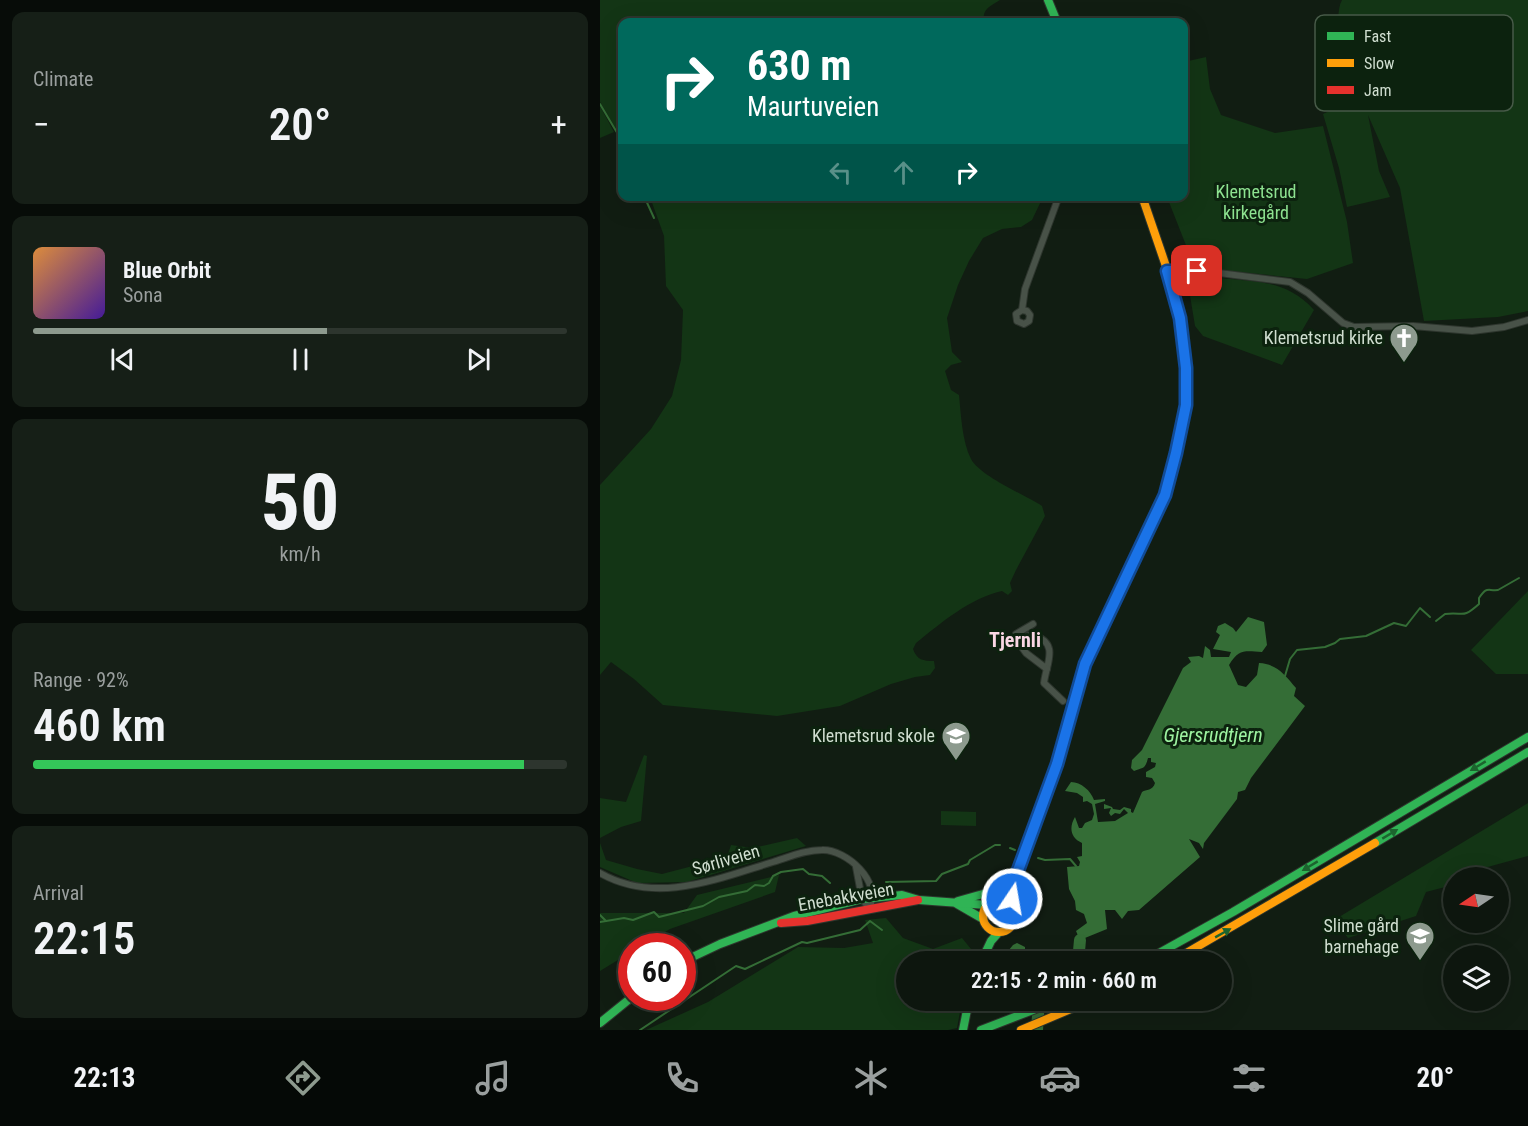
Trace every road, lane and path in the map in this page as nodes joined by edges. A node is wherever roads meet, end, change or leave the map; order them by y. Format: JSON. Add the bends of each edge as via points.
{"nodes":[{"id":1,"x":1048,"y":0,"type":"edge"},
{"id":2,"x":1055,"y":18,"type":"edge"},
{"id":3,"x":1057,"y":201,"type":"edge"},
{"id":4,"x":1145,"y":201,"type":"edge"},
{"id":5,"x":1167,"y":271,"type":"junction"},
{"id":6,"x":1022,"y":310,"type":"dead end"},
{"id":7,"x":1528,"y":320,"type":"edge"},
{"id":8,"x":1033,"y":624,"type":"dead end"},
{"id":9,"x":1021,"y":646,"type":"dead end"},
{"id":10,"x":1047,"y":669,"type":"junction"},
{"id":11,"x":1063,"y":701,"type":"dead end"},
{"id":12,"x":1528,"y":736,"type":"edge"},
{"id":13,"x":1528,"y":752,"type":"edge"},
{"id":14,"x":855,"y":866,"type":"junction"},
{"id":15,"x":1017,"y":871,"type":"junction"},
{"id":16,"x":600,"y":873,"type":"edge"},
{"id":17,"x":872,"y":897,"type":"junction"},
{"id":18,"x":862,"y":899,"type":"junction"},
{"id":19,"x":919,"y":900,"type":"junction"},
{"id":20,"x":1000,"y":900,"type":"junction"},
{"id":21,"x":954,"y":904,"type":"junction"},
{"id":22,"x":987,"y":905,"type":"junction"},
{"id":23,"x":1011,"y":905,"type":"junction"},
{"id":24,"x":869,"y":908,"type":"junction"},
{"id":25,"x":778,"y":923,"type":"junction"},
{"id":26,"x":986,"y":923,"type":"junction"},
{"id":27,"x":999,"y":932,"type":"junction"},
{"id":28,"x":983,"y":951,"type":"edge"},
{"id":29,"x":986,"y":951,"type":"edge"},
{"id":30,"x":1163,"y":951,"type":"edge"},
{"id":31,"x":1191,"y":951,"type":"edge"},
{"id":32,"x":696,"y":955,"type":"edge"},
{"id":33,"x":618,"y":1008,"type":"edge"},
{"id":34,"x":967,"y":1011,"type":"edge"},
{"id":35,"x":1030,"y":1011,"type":"edge"},
{"id":36,"x":1066,"y":1011,"type":"edge"},
{"id":37,"x":600,"y":1023,"type":"edge"},
{"id":38,"x":963,"y":1030,"type":"edge"},
{"id":39,"x":981,"y":1030,"type":"edge"},
{"id":40,"x":1021,"y":1030,"type":"edge"}],
"edges":[{"from":1,"to":2,"type":"main road"},
{"from":3,"to":6,"type":"street","via":[[1025,289]]},
{"from":4,"to":5,"type":"main road"},
{"from":5,"to":7,"type":"street","via":[[1290,282],[1343,323],[1354,327],[1472,331]]},
{"from":5,"to":15,"type":"main road","via":[[1180,318],[1186,368],[1186,405],[1176,453],[1161,504],[1085,664],[1057,764]]},
{"from":8,"to":10,"type":"street","via":[[1016,634],[1034,635],[1044,641],[1050,654]]},
{"from":9,"to":10,"type":"street"},
{"from":10,"to":11,"type":"street","via":[[1045,684]]},
{"from":12,"to":30,"type":"main road","one_way":true},
{"from":31,"to":13,"type":"main road","one_way":true},
{"from":14,"to":16,"type":"street","name":"Sørliveien","via":[[831,851],[810,851],[717,880],[669,889],[641,887]]},
{"from":14,"to":17,"type":"street","name":"Sørliveien","via":[[864,874]]},
{"from":14,"to":18,"type":"street"},
{"from":15,"to":20,"type":"main road"},
{"from":15,"to":21,"type":"main road","via":[[990,892]]},
{"from":15,"to":23,"type":"main road"},
{"from":17,"to":18,"type":"main road","name":"Enebakkveien"},
{"from":17,"to":19,"type":"main road","name":"Enebakkveien","via":[[902,895]]},
{"from":17,"to":24,"type":"street"},
{"from":18,"to":24,"type":"street"},
{"from":18,"to":25,"type":"main road","name":"Enebakkveien"},
{"from":19,"to":21,"type":"main road","name":"Enebakkveien"},
{"from":19,"to":24,"type":"main road","name":"Enebakkveien"},
{"from":20,"to":22,"type":"main road","name":"Enebakkveien"},
{"from":20,"to":23,"type":"main road"},
{"from":21,"to":22,"type":"main road","name":"Enebakkveien"},
{"from":21,"to":26,"type":"main road","name":"Enebakkveien"},
{"from":22,"to":26,"type":"main road"},
{"from":23,"to":27,"type":"main road","via":[[1016,920],[1011,928]]},
{"from":24,"to":25,"type":"main road","name":"Enebakkveien"},
{"from":25,"to":32,"type":"main road","name":"Enebakkveien"},
{"from":26,"to":27,"type":"main road","name":"Enebakkveien"},
{"from":26,"to":28,"type":"main road"},
{"from":27,"to":29,"type":"main road"},
{"from":33,"to":37,"type":"main road"},
{"from":34,"to":38,"type":"main road"},
{"from":35,"to":39,"type":"main road"},
{"from":36,"to":40,"type":"main road"}]}
